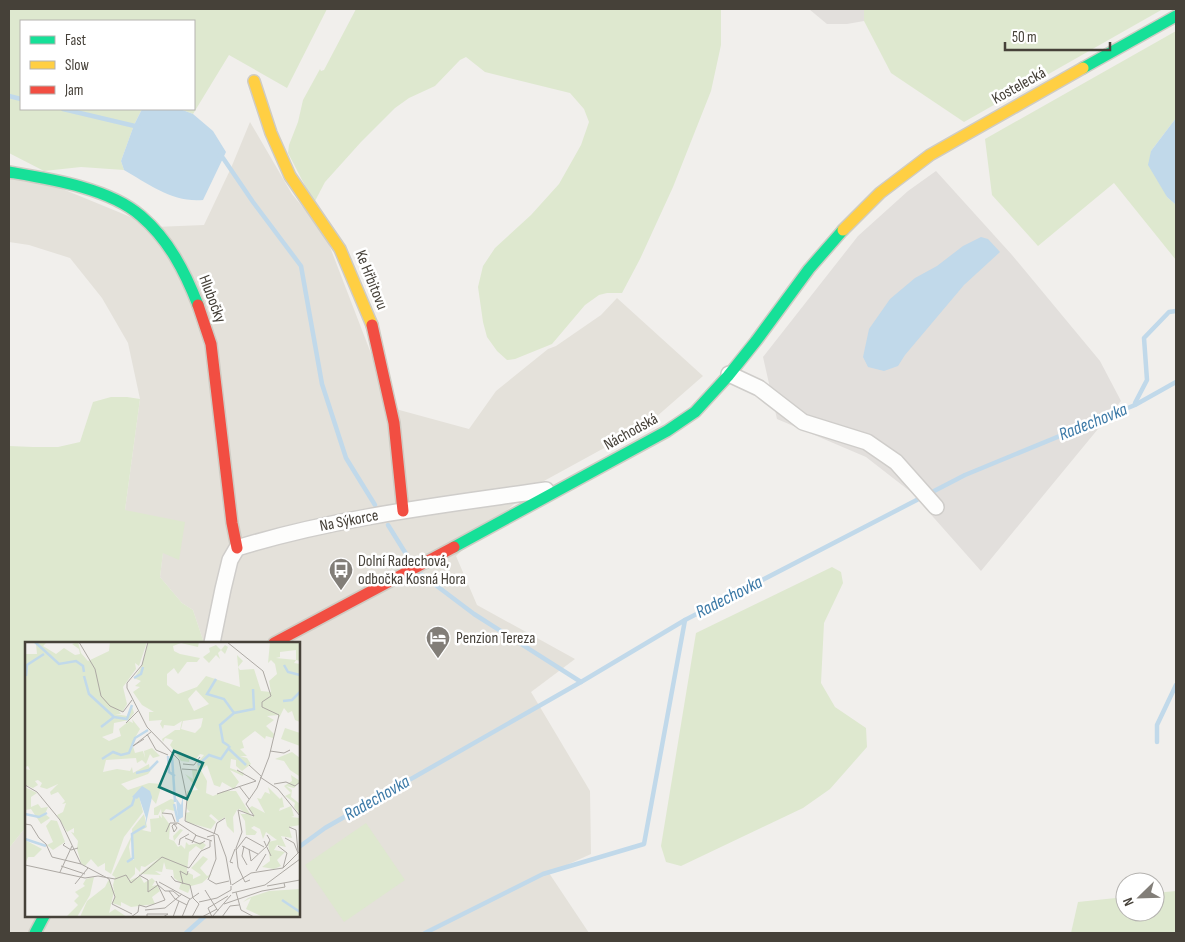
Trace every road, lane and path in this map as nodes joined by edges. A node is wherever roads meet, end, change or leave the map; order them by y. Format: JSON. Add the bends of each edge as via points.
{"nodes":[{"id":1,"x":1176,"y":16,"type":"edge"},
{"id":2,"x":254,"y":81,"type":"dead end"},
{"id":3,"x":930,"y":155,"type":"joint"},
{"id":4,"x":9,"y":172,"type":"edge"},
{"id":5,"x":729,"y":374,"type":"junction"},
{"id":6,"x":562,"y":488,"type":"junction"},
{"id":7,"x":934,"y":505,"type":"dead end"},
{"id":8,"x":403,"y":511,"type":"junction"},
{"id":9,"x":237,"y":548,"type":"junction"},
{"id":10,"x":212,"y":642,"type":"edge"},
{"id":11,"x":276,"y":642,"type":"edge"},
{"id":12,"x":43,"y":917,"type":"edge"},
{"id":13,"x":35,"y":933,"type":"edge"}],
"edges":[{"from":1,"to":3,"type":"main road","name":"Kostelecká"},
{"from":2,"to":8,"type":"main road","name":"Ke Hřbitovu","via":[[271,133],[290,176],[340,249],[372,325],[394,423]]},
{"from":3,"to":5,"type":"main road","name":"Náchodská","via":[[913,166],[841,230]]},
{"from":4,"to":9,"type":"main road","name":"Hlubočky","via":[[51,179],[124,205],[146,221],[179,263],[211,344]]},
{"from":5,"to":6,"type":"main road","name":"Náchodská","via":[[697,411],[667,431]]},
{"from":5,"to":7,"type":"street","via":[[759,388],[803,422],[867,442],[896,462]]},
{"from":6,"to":8,"type":"street","name":"Na Sýkorce"},
{"from":6,"to":11,"type":"main road","name":"Náchodská"},
{"from":8,"to":9,"type":"street","name":"Na Sýkorce","via":[[306,529]]},
{"from":9,"to":10,"type":"street","via":[[230,560]]},
{"from":12,"to":13,"type":"main road"}]}
